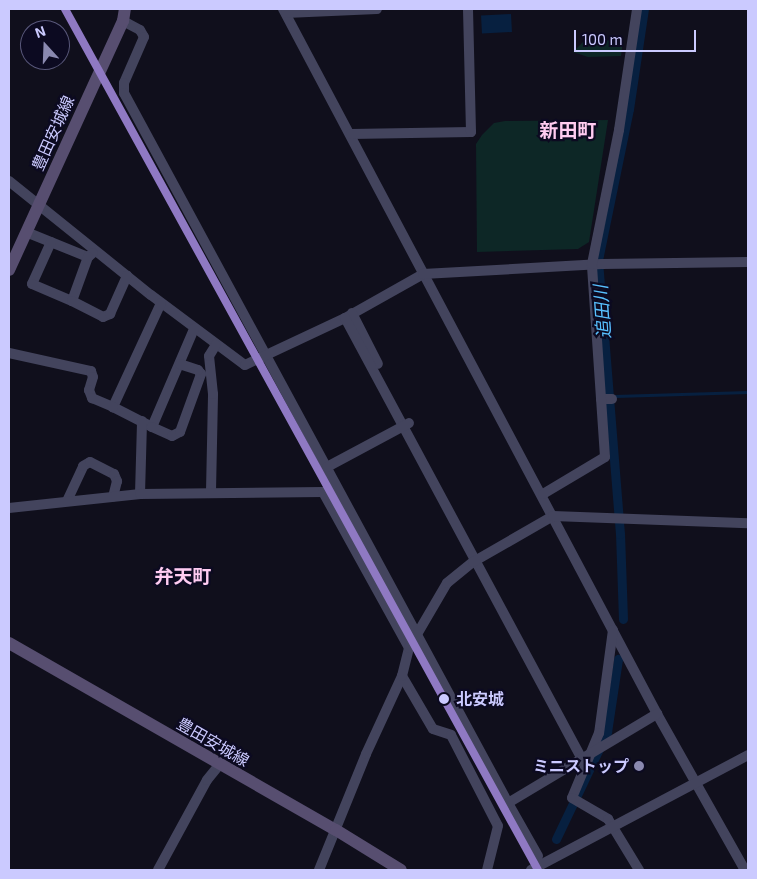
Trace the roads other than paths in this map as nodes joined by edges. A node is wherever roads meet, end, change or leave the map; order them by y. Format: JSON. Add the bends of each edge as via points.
{"nodes":[{"id":1,"x":376,"y":9,"type":"edge"},
{"id":2,"x":468,"y":9,"type":"edge"},
{"id":3,"x":637,"y":9,"type":"edge"},
{"id":4,"x":284,"y":11,"type":"edge"},
{"id":5,"x":124,"y":15,"type":"edge"},
{"id":6,"x":351,"y":134,"type":"junction"},
{"id":7,"x":9,"y":181,"type":"edge"},
{"id":8,"x":38,"y":205,"type":"junction"},
{"id":9,"x":26,"y":232,"type":"junction"},
{"id":10,"x":51,"y":242,"type":"junction"},
{"id":11,"x":92,"y":254,"type":"junction"},
{"id":12,"x":748,"y":262,"type":"edge"},
{"id":13,"x":596,"y":264,"type":"junction"},
{"id":14,"x":9,"y":270,"type":"edge"},
{"id":15,"x":423,"y":274,"type":"junction"},
{"id":16,"x":127,"y":276,"type":"junction"},
{"id":17,"x":72,"y":301,"type":"junction"},
{"id":18,"x":161,"y":303,"type":"junction"},
{"id":19,"x":348,"y":316,"type":"junction"},
{"id":20,"x":194,"y":329,"type":"junction"},
{"id":21,"x":216,"y":344,"type":"junction"},
{"id":22,"x":9,"y":353,"type":"edge"},
{"id":23,"x":266,"y":354,"type":"junction"},
{"id":24,"x":180,"y":364,"type":"junction"},
{"id":25,"x":113,"y":407,"type":"junction"},
{"id":26,"x":142,"y":422,"type":"junction"},
{"id":27,"x":407,"y":424,"type":"junction"},
{"id":28,"x":152,"y":427,"type":"junction"},
{"id":29,"x":326,"y":467,"type":"junction"},
{"id":30,"x":211,"y":491,"type":"junction"},
{"id":31,"x":140,"y":494,"type":"junction"},
{"id":32,"x":543,"y":494,"type":"junction"},
{"id":33,"x":113,"y":496,"type":"junction"},
{"id":34,"x":67,"y":502,"type":"junction"},
{"id":35,"x":9,"y":508,"type":"edge"},
{"id":36,"x":553,"y":516,"type":"junction"},
{"id":37,"x":748,"y":523,"type":"edge"},
{"id":38,"x":478,"y":559,"type":"junction"},
{"id":39,"x":613,"y":630,"type":"junction"},
{"id":40,"x":417,"y":636,"type":"junction"},
{"id":41,"x":9,"y":643,"type":"edge"},
{"id":42,"x":409,"y":648,"type":"junction"},
{"id":43,"x":402,"y":676,"type":"junction"},
{"id":44,"x":656,"y":714,"type":"junction"},
{"id":45,"x":748,"y":755,"type":"edge"},
{"id":46,"x":586,"y":757,"type":"junction"},
{"id":47,"x":219,"y":765,"type":"junction"},
{"id":48,"x":695,"y":782,"type":"junction"},
{"id":49,"x":508,"y":803,"type":"junction"},
{"id":50,"x":614,"y":827,"type":"junction"},
{"id":51,"x":336,"y":830,"type":"junction"},
{"id":52,"x":538,"y":856,"type":"dead end"},
{"id":53,"x":383,"y":864,"type":"edge"},
{"id":54,"x":158,"y":870,"type":"edge"},
{"id":55,"x":319,"y":870,"type":"edge"},
{"id":56,"x":401,"y":870,"type":"edge"},
{"id":57,"x":487,"y":870,"type":"edge"},
{"id":58,"x":531,"y":870,"type":"edge"},
{"id":59,"x":639,"y":870,"type":"edge"},
{"id":60,"x":745,"y":870,"type":"edge"}],
"edges":[{"from":1,"to":4,"type":"street"},
{"from":2,"to":6,"type":"street","via":[[471,132]]},
{"from":3,"to":13,"type":"street","via":[[623,130]]},
{"from":4,"to":6,"type":"street"},
{"from":5,"to":8,"type":"main road","name":"豊田安城線"},
{"from":5,"to":23,"type":"street","via":[[144,37],[124,83],[124,93]]},
{"from":6,"to":15,"type":"street"},
{"from":7,"to":8,"type":"street"},
{"from":8,"to":9,"type":"main road","name":"豊田安城線"},
{"from":8,"to":11,"type":"street"},
{"from":9,"to":10,"type":"street"},
{"from":9,"to":14,"type":"main road","name":"豊田安城線"},
{"from":10,"to":11,"type":"street"},
{"from":10,"to":17,"type":"street","via":[[32,284]]},
{"from":11,"to":16,"type":"street"},
{"from":11,"to":17,"type":"street"},
{"from":12,"to":13,"type":"street"},
{"from":13,"to":15,"type":"street"},
{"from":13,"to":32,"type":"street","via":[[606,399],[605,457]]},
{"from":15,"to":19,"type":"street"},
{"from":15,"to":32,"type":"street"},
{"from":16,"to":17,"type":"street","via":[[110,314],[103,317]]},
{"from":16,"to":18,"type":"street"},
{"from":18,"to":20,"type":"street"},
{"from":18,"to":25,"type":"street"},
{"from":19,"to":23,"type":"street"},
{"from":19,"to":27,"type":"street"},
{"from":20,"to":21,"type":"street"},
{"from":20,"to":24,"type":"street"},
{"from":21,"to":23,"type":"street","via":[[245,365]]},
{"from":21,"to":30,"type":"street","via":[[209,356],[213,394]]},
{"from":22,"to":25,"type":"street","via":[[91,371],[93,377],[89,390],[92,398]]},
{"from":23,"to":29,"type":"street"},
{"from":24,"to":28,"type":"street"},
{"from":24,"to":28,"type":"street","via":[[201,374],[180,432],[172,436]]},
{"from":25,"to":26,"type":"street"},
{"from":26,"to":28,"type":"street"},
{"from":26,"to":31,"type":"street"},
{"from":27,"to":29,"type":"street"},
{"from":27,"to":38,"type":"street"},
{"from":29,"to":40,"type":"street"},
{"from":30,"to":31,"type":"street"},
{"from":30,"to":42,"type":"street","via":[[323,492]]},
{"from":31,"to":33,"type":"street"},
{"from":32,"to":36,"type":"street"},
{"from":33,"to":34,"type":"street"},
{"from":33,"to":34,"type":"street","via":[[117,481],[114,474],[90,462],[83,466]]},
{"from":34,"to":35,"type":"street"},
{"from":36,"to":37,"type":"street"},
{"from":36,"to":38,"type":"street"},
{"from":36,"to":39,"type":"street"},
{"from":38,"to":40,"type":"street","via":[[447,583]]},
{"from":38,"to":46,"type":"street"},
{"from":39,"to":44,"type":"street"},
{"from":39,"to":46,"type":"street","via":[[599,733]]},
{"from":40,"to":42,"type":"street"},
{"from":40,"to":49,"type":"street"},
{"from":41,"to":47,"type":"main road","name":"豊田安城線"},
{"from":42,"to":43,"type":"street"},
{"from":43,"to":51,"type":"street"},
{"from":43,"to":57,"type":"street","via":[[433,729],[450,735],[498,826]]},
{"from":44,"to":46,"type":"street"},
{"from":44,"to":48,"type":"street"},
{"from":45,"to":48,"type":"street"},
{"from":46,"to":49,"type":"street"},
{"from":46,"to":50,"type":"street","via":[[576,802],[608,818]]},
{"from":47,"to":51,"type":"main road","name":"豊田安城線"},
{"from":47,"to":54,"type":"street","via":[[207,780]]},
{"from":48,"to":50,"type":"street"},
{"from":48,"to":60,"type":"street"},
{"from":49,"to":52,"type":"street"},
{"from":50,"to":58,"type":"street"},
{"from":50,"to":59,"type":"street"},
{"from":51,"to":53,"type":"main road","name":"豊田安城線"},
{"from":51,"to":55,"type":"street"},
{"from":53,"to":56,"type":"main road","name":"豊田安城線"}]}
